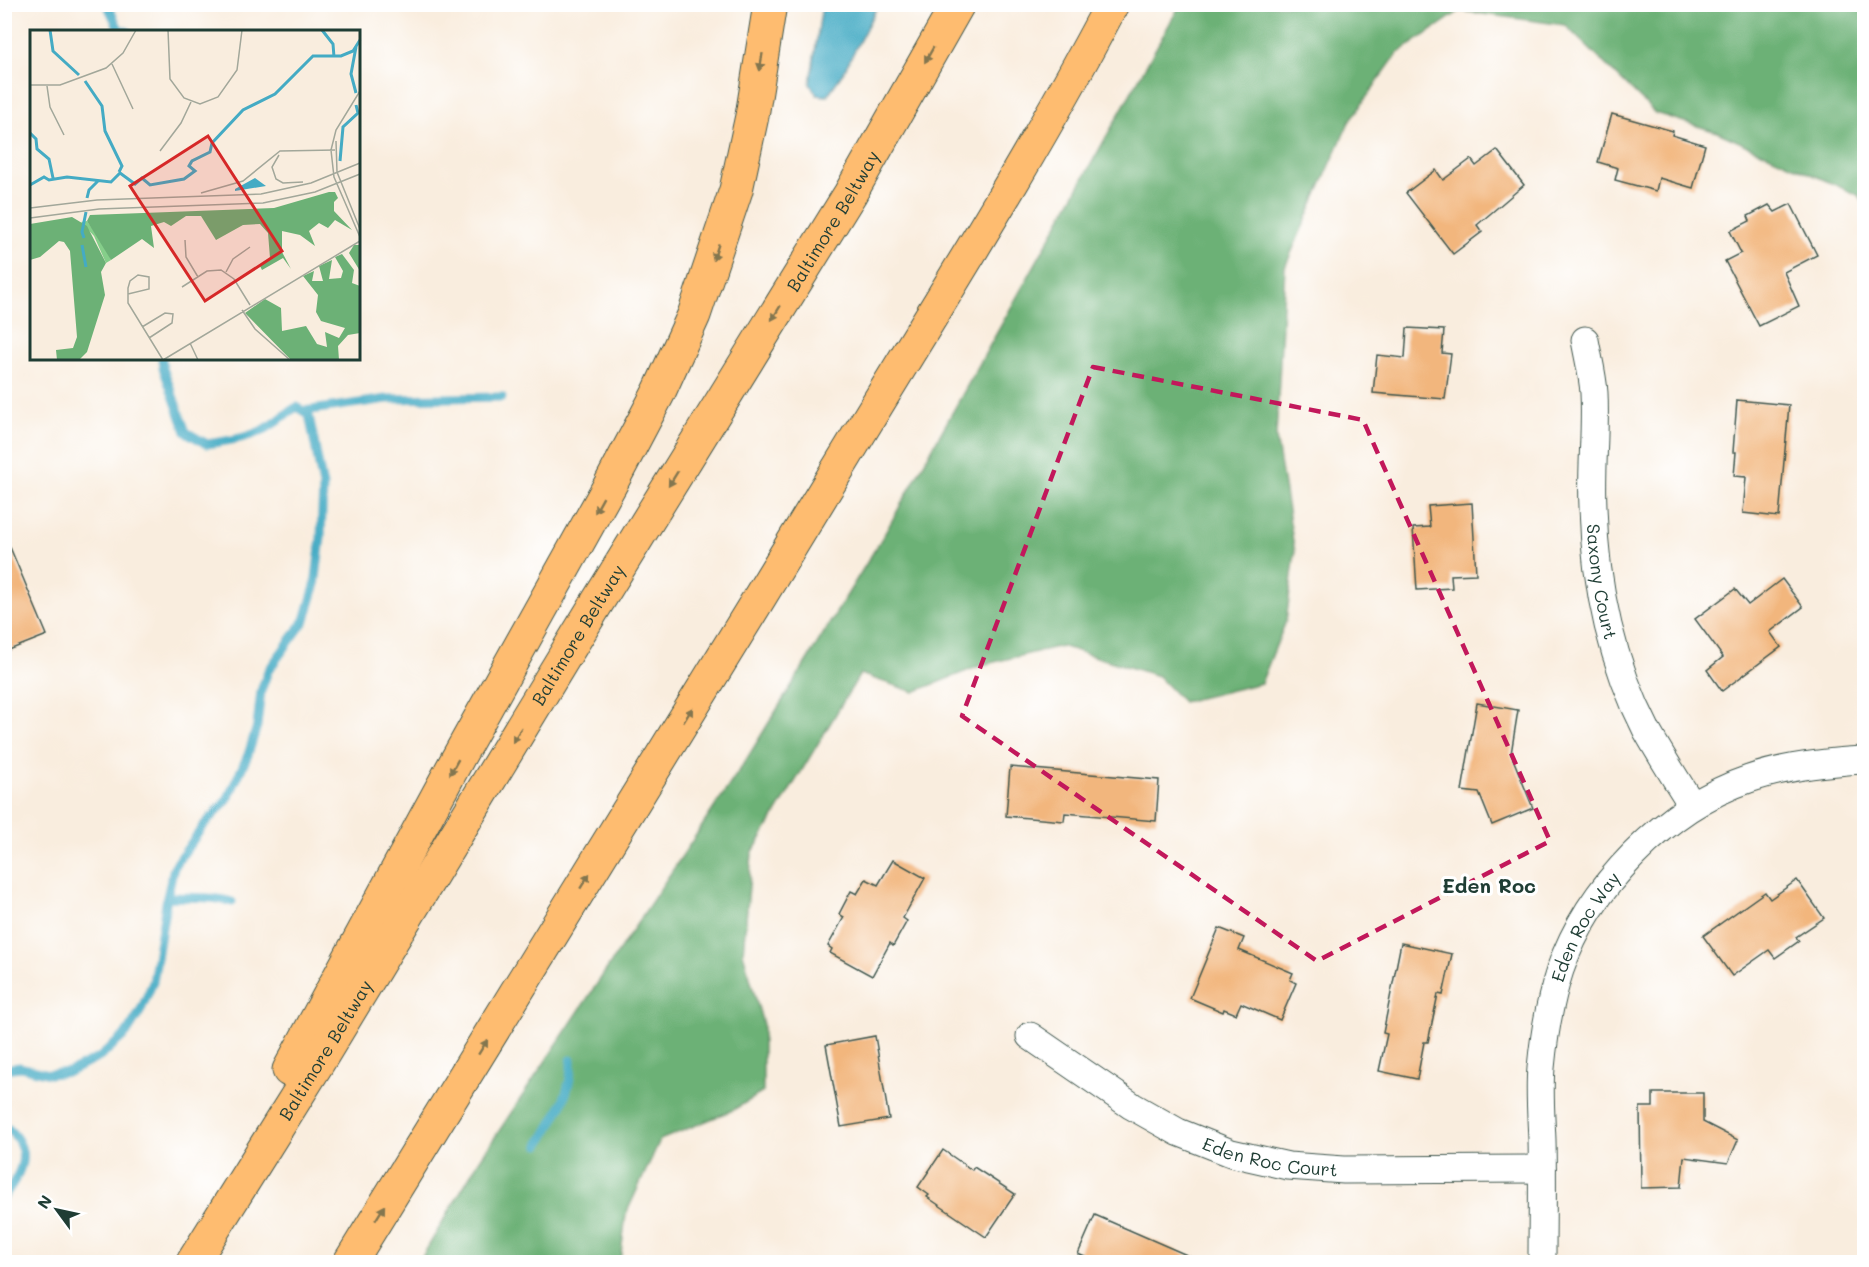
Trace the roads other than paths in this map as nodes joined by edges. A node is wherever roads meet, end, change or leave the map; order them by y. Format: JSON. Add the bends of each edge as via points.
{"nodes":[{"id":1,"x":770,"y":4,"type":"edge"},
{"id":2,"x":958,"y":4,"type":"edge"},
{"id":3,"x":1112,"y":4,"type":"edge"},
{"id":4,"x":1585,"y":340,"type":"dead end"},
{"id":5,"x":1864,"y":760,"type":"edge"},
{"id":6,"x":1692,"y":805,"type":"junction"},
{"id":7,"x":1030,"y":1036,"type":"dead end"},
{"id":8,"x":1542,"y":1169,"type":"junction"},
{"id":9,"x":184,"y":1263,"type":"edge"},
{"id":10,"x":193,"y":1263,"type":"edge"},
{"id":11,"x":350,"y":1263,"type":"edge"},
{"id":12,"x":1542,"y":1263,"type":"edge"}],
"edges":[{"from":1,"to":9,"type":"highway","one_way":true,"via":[[736,190],[694,315],[659,392]]},
{"from":2,"to":10,"type":"highway","name":"Baltimore Beltway","one_way":true,"via":[[850,194]]},
{"from":11,"to":3,"type":"highway","one_way":true,"via":[[777,570],[1056,106]]},
{"from":4,"to":6,"type":"street","name":"Saxony Court","via":[[1594,391],[1597,572],[1607,626],[1647,731]]},
{"from":5,"to":6,"type":"street","name":"Eden Roc Way","via":[[1787,769],[1748,779]]},
{"from":6,"to":8,"type":"street","name":"Eden Roc Way","via":[[1643,845],[1607,885],[1580,926],[1560,970],[1541,1068]]},
{"from":7,"to":8,"type":"street","name":"Eden Roc Court","via":[[1132,1106],[1178,1132],[1231,1153],[1288,1166],[1344,1170]]},
{"from":8,"to":12,"type":"street","name":"Eden Roc Way"}]}
